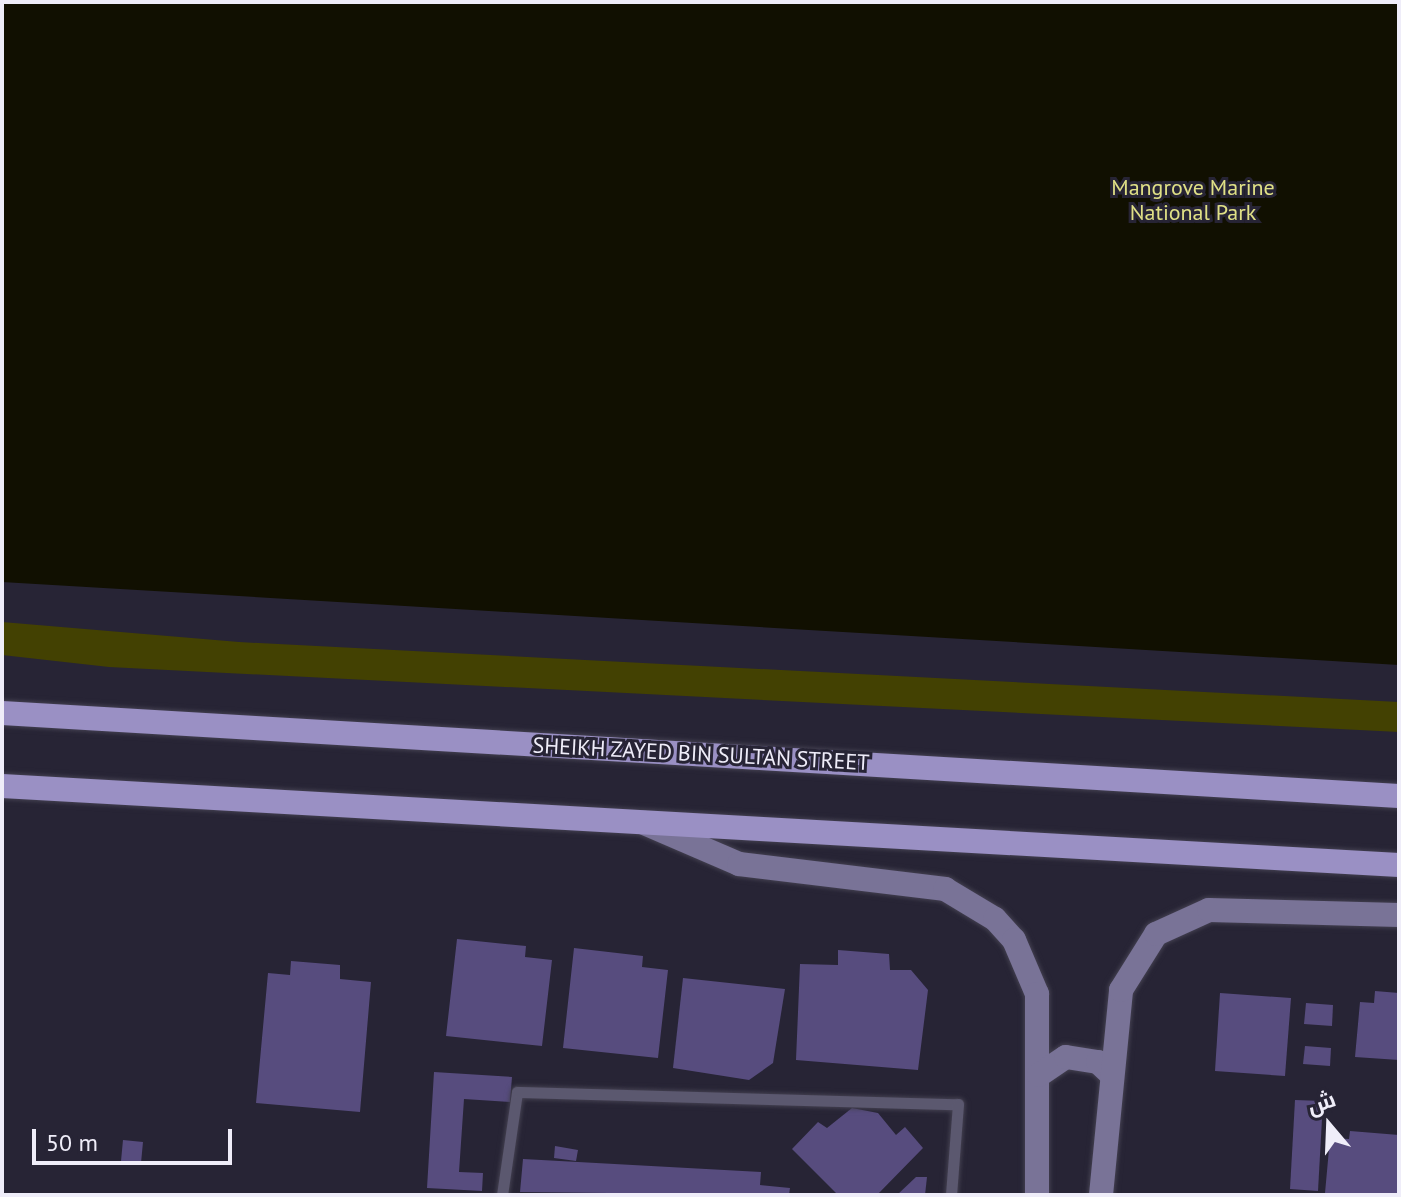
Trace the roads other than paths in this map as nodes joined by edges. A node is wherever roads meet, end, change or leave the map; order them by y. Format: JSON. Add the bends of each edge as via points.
{"nodes":[{"id":1,"x":2,"y":713,"type":"edge"},
{"id":2,"x":2,"y":786,"type":"edge"},
{"id":3,"x":1399,"y":796,"type":"edge"},
{"id":4,"x":644,"y":823,"type":"junction"},
{"id":5,"x":1399,"y":865,"type":"edge"},
{"id":6,"x":1399,"y":915,"type":"edge"},
{"id":7,"x":1110,"y":1073,"type":"junction"},
{"id":8,"x":1039,"y":1075,"type":"junction"},
{"id":9,"x":502,"y":1195,"type":"edge"},
{"id":10,"x":951,"y":1195,"type":"edge"},
{"id":11,"x":1037,"y":1195,"type":"edge"},
{"id":12,"x":1101,"y":1195,"type":"edge"}],
"edges":[{"from":1,"to":3,"type":"highway","name":"SHEIKH ZAYED BIN SULTAN STREET"},
{"from":2,"to":4,"type":"highway"},
{"from":4,"to":5,"type":"highway"},
{"from":4,"to":8,"type":"main road","via":[[739,864],[917,883],[971,901],[1014,940],[1029,966],[1040,1022]]},
{"from":6,"to":7,"type":"main road","via":[[1209,910],[1172,923],[1143,947],[1126,974]]},
{"from":7,"to":8,"type":"main road","via":[[1098,1062],[1066,1057]]},
{"from":7,"to":12,"type":"main road"},
{"from":8,"to":11,"type":"main road"},
{"from":9,"to":10,"type":"lane","via":[[517,1092],[958,1104]]}]}
